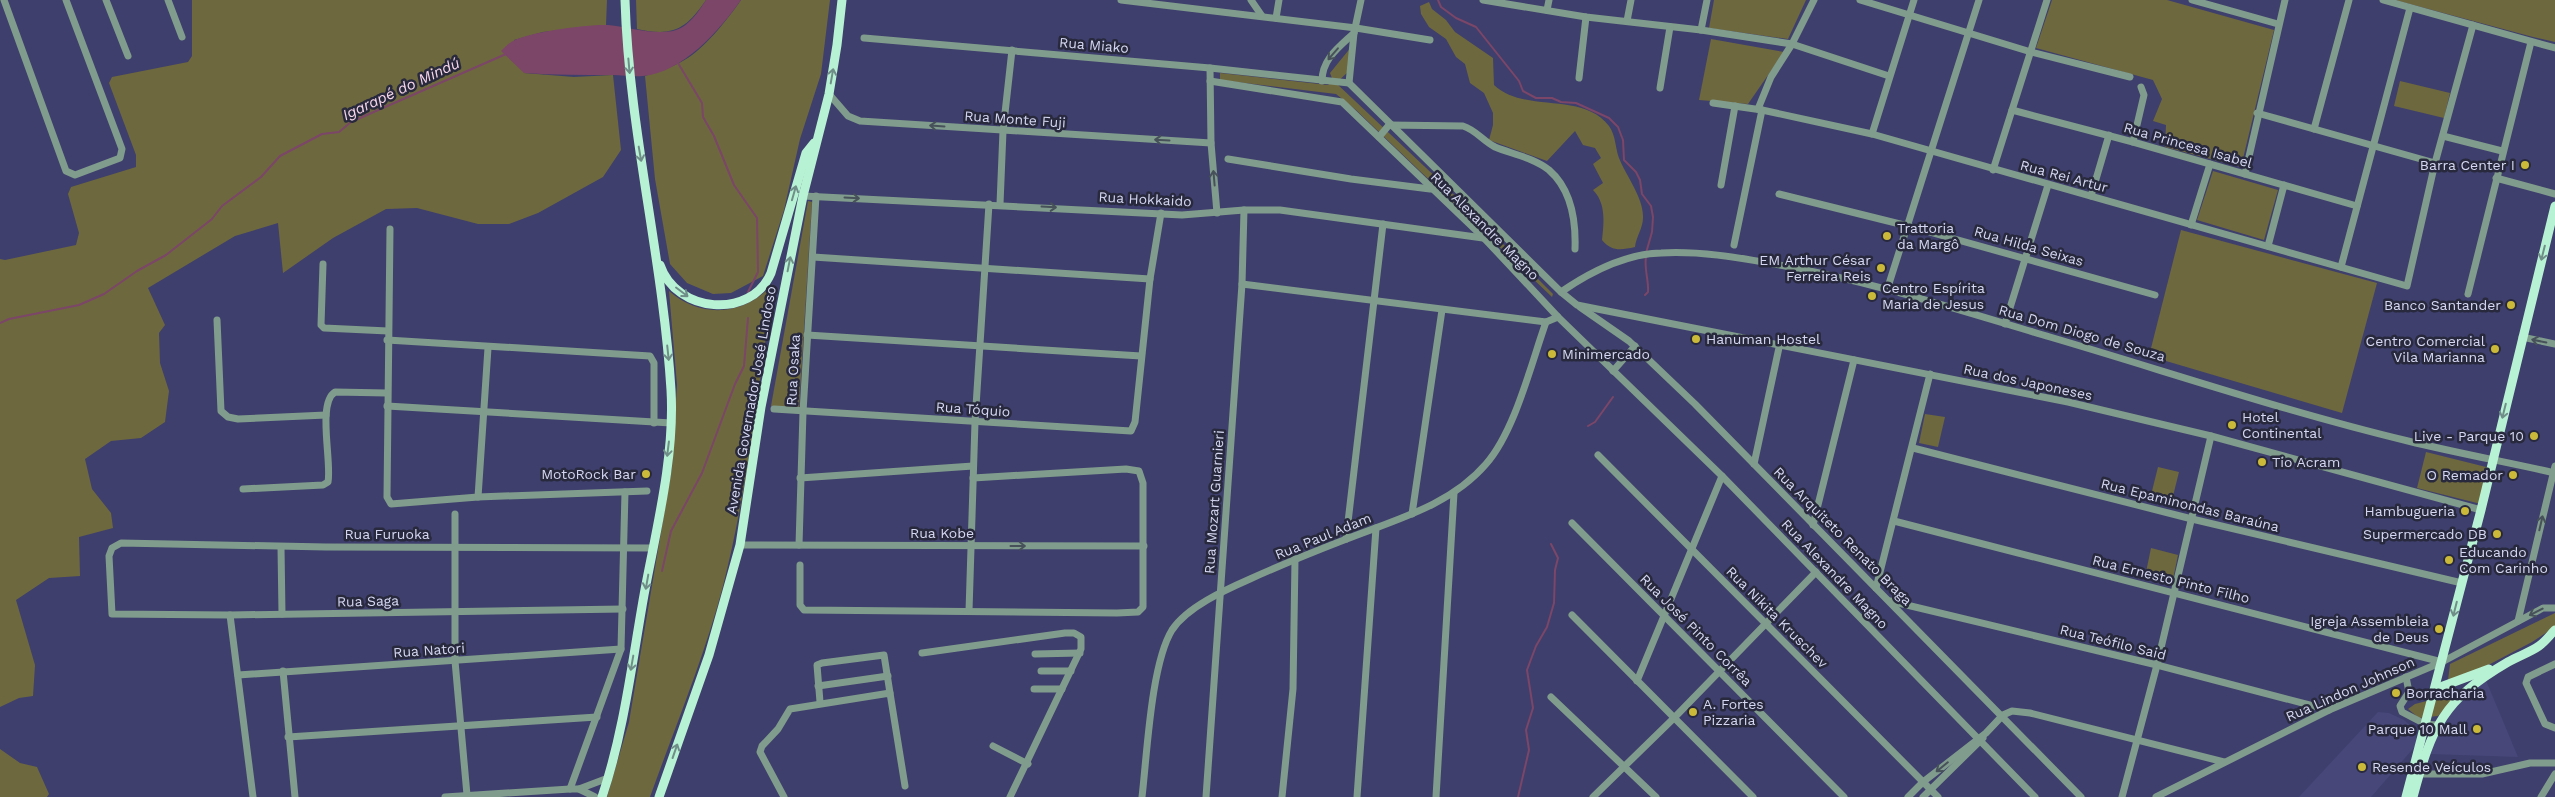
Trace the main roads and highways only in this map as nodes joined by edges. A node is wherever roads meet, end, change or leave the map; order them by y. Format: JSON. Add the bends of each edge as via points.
{"nodes":[{"id":1,"x":624,"y":0,"type":"edge"},
{"id":2,"x":842,"y":0,"type":"edge"},
{"id":3,"x":816,"y":140,"type":"junction"},
{"id":4,"x":2555,"y":206,"type":"edge"},
{"id":5,"x":656,"y":252,"type":"junction"},
{"id":6,"x":2555,"y":630,"type":"edge"},
{"id":7,"x":2508,"y":662,"type":"junction"},
{"id":8,"x":2435,"y":689,"type":"junction"},
{"id":9,"x":602,"y":797,"type":"edge"},
{"id":10,"x":659,"y":797,"type":"edge"},
{"id":11,"x":2406,"y":797,"type":"edge"},
{"id":12,"x":2413,"y":797,"type":"edge"}],
"edges":[{"from":1,"to":5,"type":"main road","one_way":true,"via":[[632,106]]},
{"from":3,"to":2,"type":"main road","name":"Avenida Governador José Lindoso","one_way":true,"via":[[829,94]]},
{"from":5,"to":3,"type":"main road","one_way":true,"via":[[672,284],[686,296],[702,303],[728,305],[756,295],[771,273],[806,153]]},
{"from":10,"to":3,"type":"main road","name":"Avenida Governador José Lindoso","one_way":true,"via":[[709,655],[740,545],[761,407]]},
{"from":4,"to":8,"type":"main road","one_way":true},
{"from":5,"to":9,"type":"main road","one_way":true,"via":[[668,354],[671,422],[653,548],[619,735]]},
{"from":6,"to":7,"type":"main road","via":[[2539,646]]},
{"from":7,"to":8,"type":"main road"},
{"from":7,"to":12,"type":"main road","via":[[2470,687],[2436,725]]},
{"from":8,"to":11,"type":"main road"}]}
